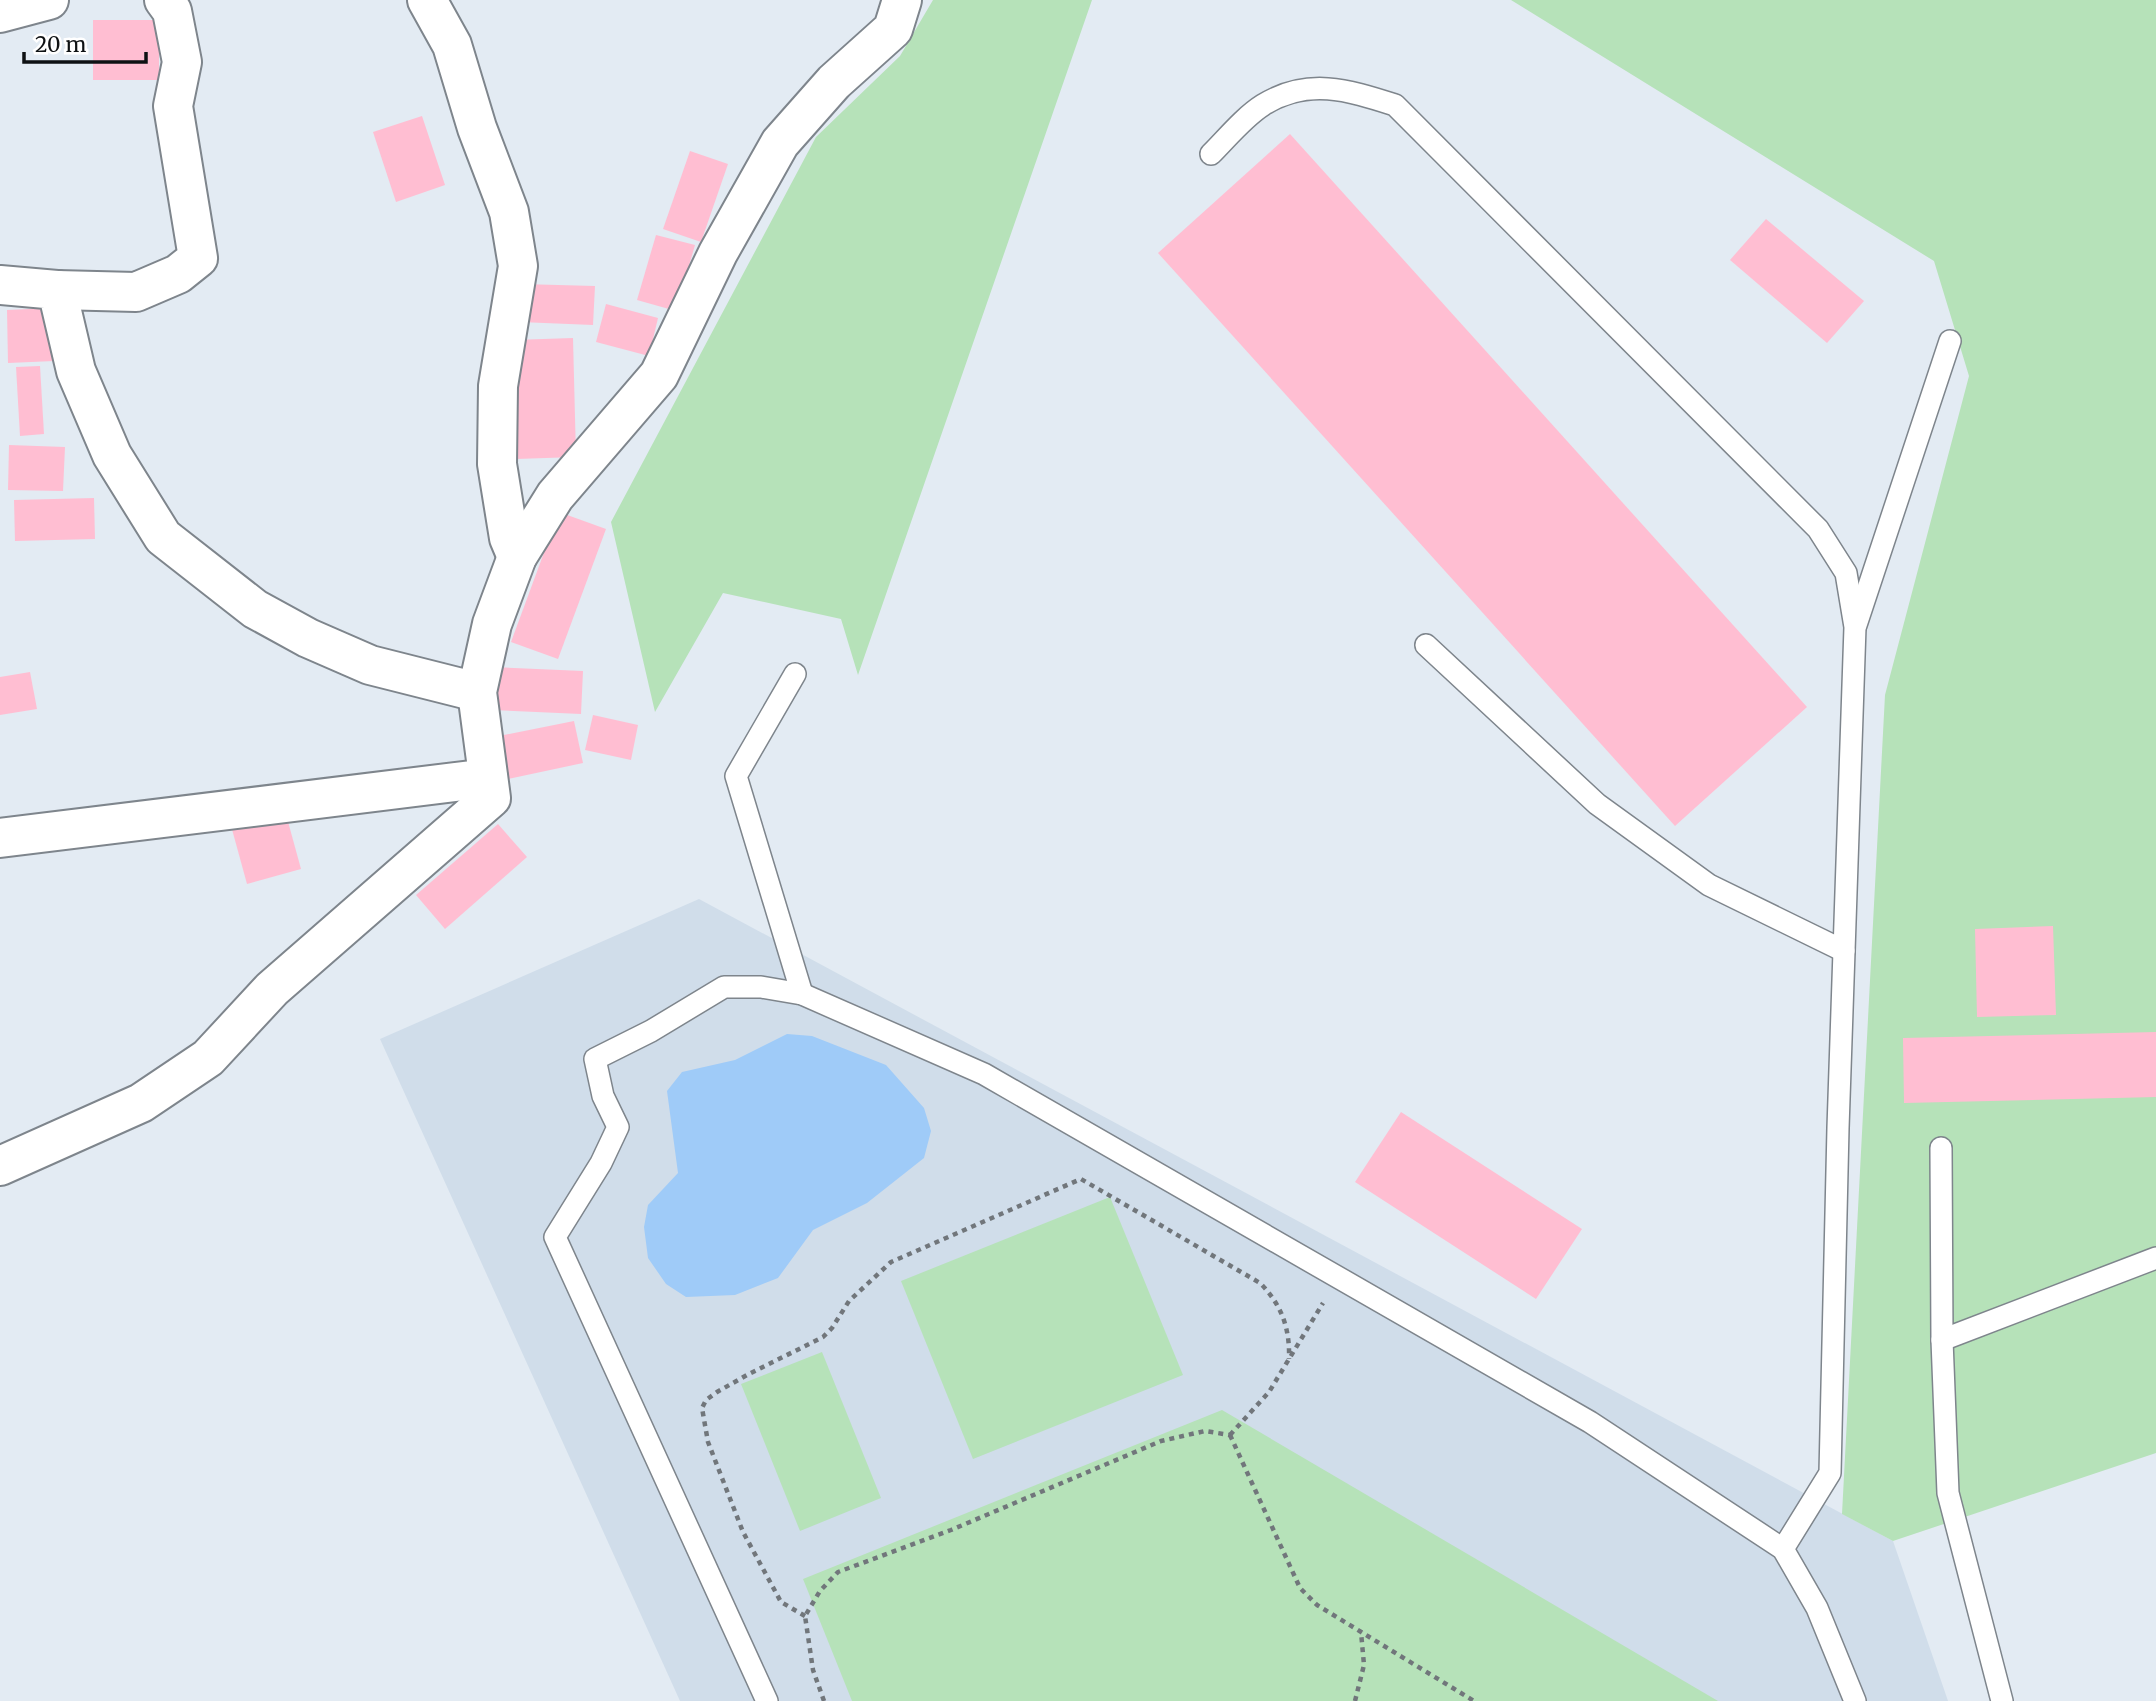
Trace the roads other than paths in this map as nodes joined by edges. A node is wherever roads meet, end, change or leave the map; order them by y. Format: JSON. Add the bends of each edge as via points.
{"nodes":[{"id":1,"x":49,"y":0,"type":"edge"},
{"id":2,"x":164,"y":0,"type":"edge"},
{"id":3,"x":427,"y":0,"type":"edge"},
{"id":4,"x":902,"y":0,"type":"edge"},
{"id":5,"x":0,"y":13,"type":"edge"},
{"id":6,"x":1211,"y":154,"type":"dead end"},
{"id":7,"x":0,"y":285,"type":"edge"},
{"id":8,"x":57,"y":290,"type":"junction"},
{"id":9,"x":1950,"y":341,"type":"dead end"},
{"id":10,"x":517,"y":557,"type":"junction"},
{"id":11,"x":1856,"y":627,"type":"junction"},
{"id":12,"x":1426,"y":645,"type":"dead end"},
{"id":13,"x":794,"y":674,"type":"dead end"},
{"id":14,"x":477,"y":692,"type":"junction"},
{"id":15,"x":488,"y":778,"type":"junction"},
{"id":16,"x":0,"y":838,"type":"edge"},
{"id":17,"x":1844,"y":951,"type":"junction"},
{"id":18,"x":803,"y":993,"type":"junction"},
{"id":19,"x":1941,"y":1147,"type":"dead end"},
{"id":20,"x":0,"y":1166,"type":"edge"},
{"id":21,"x":2156,"y":1258,"type":"edge"},
{"id":22,"x":1942,"y":1340,"type":"junction"},
{"id":23,"x":1783,"y":1549,"type":"junction"},
{"id":24,"x":767,"y":1701,"type":"edge"},
{"id":25,"x":1855,"y":1701,"type":"edge"},
{"id":26,"x":2002,"y":1701,"type":"edge"}],
"edges":[{"from":1,"to":5,"type":"street"},
{"from":2,"to":8,"type":"street","via":[[172,11],[182,62],[173,106],[198,258],[178,274],[136,292]]},
{"from":3,"to":10,"type":"street","via":[[452,45],[509,212],[518,266],[498,386],[497,464],[509,538]]},
{"from":4,"to":10,"type":"street","via":[[893,29],[834,82],[780,143],[718,253],[659,375],[555,496]]},
{"from":6,"to":11,"type":"lane","via":[[1261,106],[1295,89],[1347,90],[1395,105],[1818,529],[1846,573]]},
{"from":7,"to":8,"type":"street"},
{"from":8,"to":14,"type":"street","via":[[76,371],[112,455],[163,537],[256,609],[308,638],[370,665]]},
{"from":9,"to":11,"type":"lane"},
{"from":10,"to":14,"type":"street","via":[[492,624]]},
{"from":11,"to":17,"type":"lane"},
{"from":12,"to":17,"type":"lane","via":[[1609,812],[1709,885]]},
{"from":13,"to":18,"type":"lane","via":[[737,776]]},
{"from":14,"to":15,"type":"street"},
{"from":15,"to":16,"type":"street"},
{"from":15,"to":20,"type":"street","via":[[491,798],[272,989],[208,1058],[141,1103]]},
{"from":17,"to":23,"type":"lane","via":[[1830,1474]]},
{"from":18,"to":23,"type":"lane","via":[[984,1074],[1590,1422]]},
{"from":18,"to":24,"type":"lane","via":[[723,987],[595,1059],[603,1096],[618,1128],[555,1237]]},
{"from":19,"to":22,"type":"lane"},
{"from":21,"to":22,"type":"lane"},
{"from":22,"to":26,"type":"lane","via":[[1948,1493]]},
{"from":23,"to":25,"type":"lane","via":[[1817,1608]]}]}
